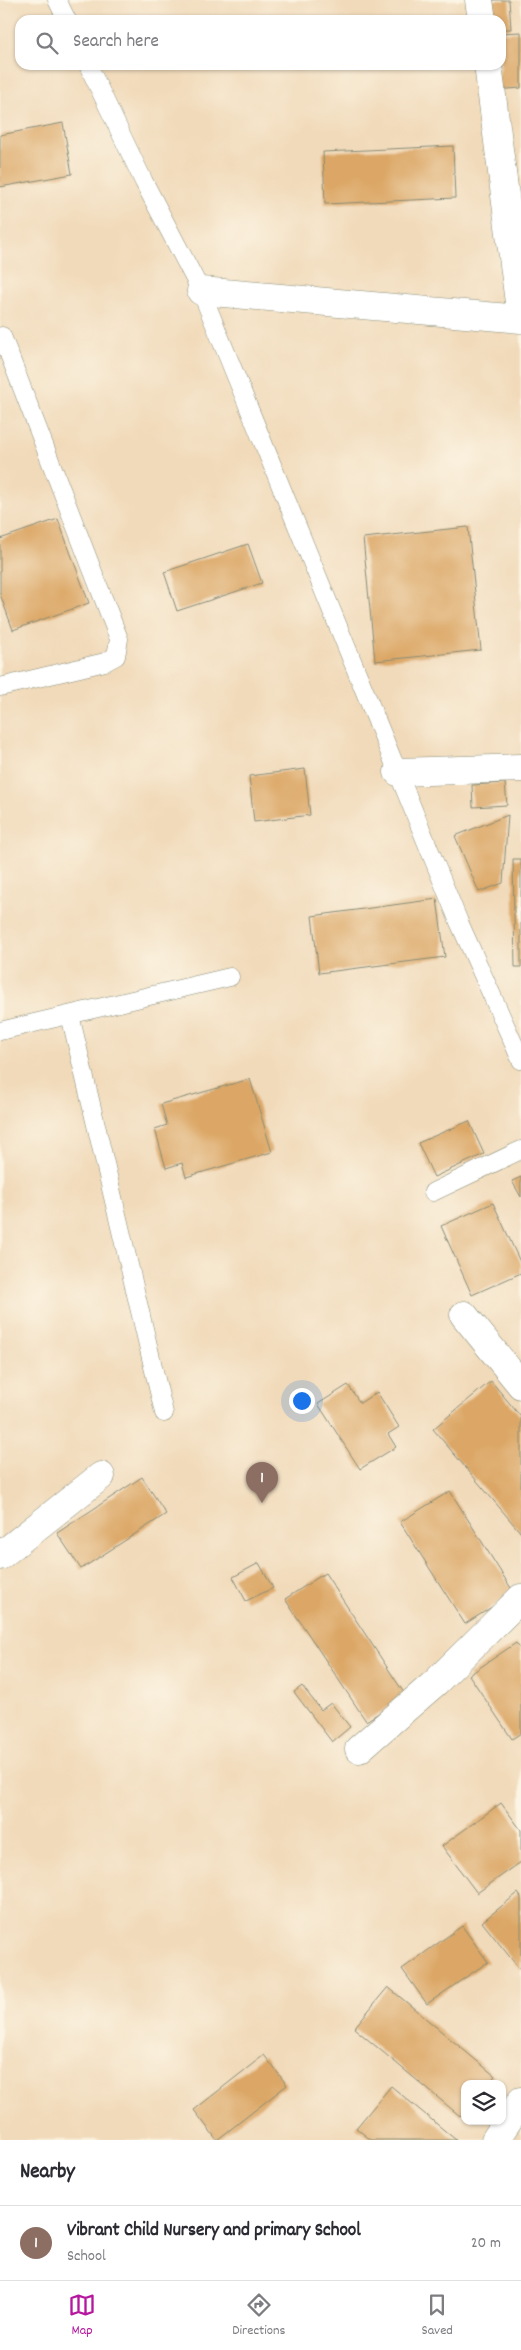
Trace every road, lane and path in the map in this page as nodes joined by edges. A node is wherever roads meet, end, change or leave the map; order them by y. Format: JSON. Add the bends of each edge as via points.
{"nodes":[{"id":1,"x":57,"y":0,"type":"edge"},
{"id":2,"x":479,"y":0,"type":"edge"},
{"id":3,"x":64,"y":15,"type":"edge"},
{"id":4,"x":481,"y":15,"type":"edge"},
{"id":5,"x":90,"y":70,"type":"edge"},
{"id":6,"x":489,"y":70,"type":"edge"},
{"id":7,"x":201,"y":291,"type":"junction"},
{"id":8,"x":521,"y":319,"type":"edge"},
{"id":9,"x":1,"y":334,"type":"edge"},
{"id":10,"x":0,"y":688,"type":"edge"},
{"id":11,"x":521,"y":768,"type":"edge"},
{"id":12,"x":398,"y":772,"type":"junction"},
{"id":13,"x":230,"y":977,"type":"dead end"},
{"id":14,"x":70,"y":1015,"type":"junction"},
{"id":15,"x":0,"y":1031,"type":"edge"},
{"id":16,"x":521,"y":1060,"type":"edge"},
{"id":17,"x":521,"y":1150,"type":"edge"},
{"id":18,"x":432,"y":1192,"type":"dead end"},
{"id":19,"x":464,"y":1315,"type":"dead end"},
{"id":20,"x":521,"y":1385,"type":"edge"},
{"id":21,"x":164,"y":1413,"type":"dead end"},
{"id":22,"x":102,"y":1476,"type":"dead end"},
{"id":23,"x":0,"y":1556,"type":"edge"},
{"id":24,"x":521,"y":1598,"type":"edge"},
{"id":25,"x":359,"y":1749,"type":"dead end"},
{"id":26,"x":521,"y":2101,"type":"edge"},
{"id":27,"x":495,"y":2140,"type":"edge"}],
"edges":[{"from":1,"to":3,"type":"lane"},
{"from":2,"to":4,"type":"street"},
{"from":5,"to":7,"type":"lane"},
{"from":6,"to":8,"type":"street"},
{"from":7,"to":8,"type":"street"},
{"from":7,"to":12,"type":"lane"},
{"from":9,"to":10,"type":"lane","via":[[119,638],[116,656],[105,662]]},
{"from":11,"to":12,"type":"street"},
{"from":12,"to":16,"type":"lane"},
{"from":13,"to":14,"type":"lane"},
{"from":14,"to":15,"type":"lane"},
{"from":14,"to":21,"type":"lane"},
{"from":17,"to":18,"type":"lane"},
{"from":19,"to":20,"type":"street"},
{"from":22,"to":23,"type":"street"},
{"from":24,"to":25,"type":"street","via":[[436,1682]]},
{"from":26,"to":27,"type":"street"}]}
